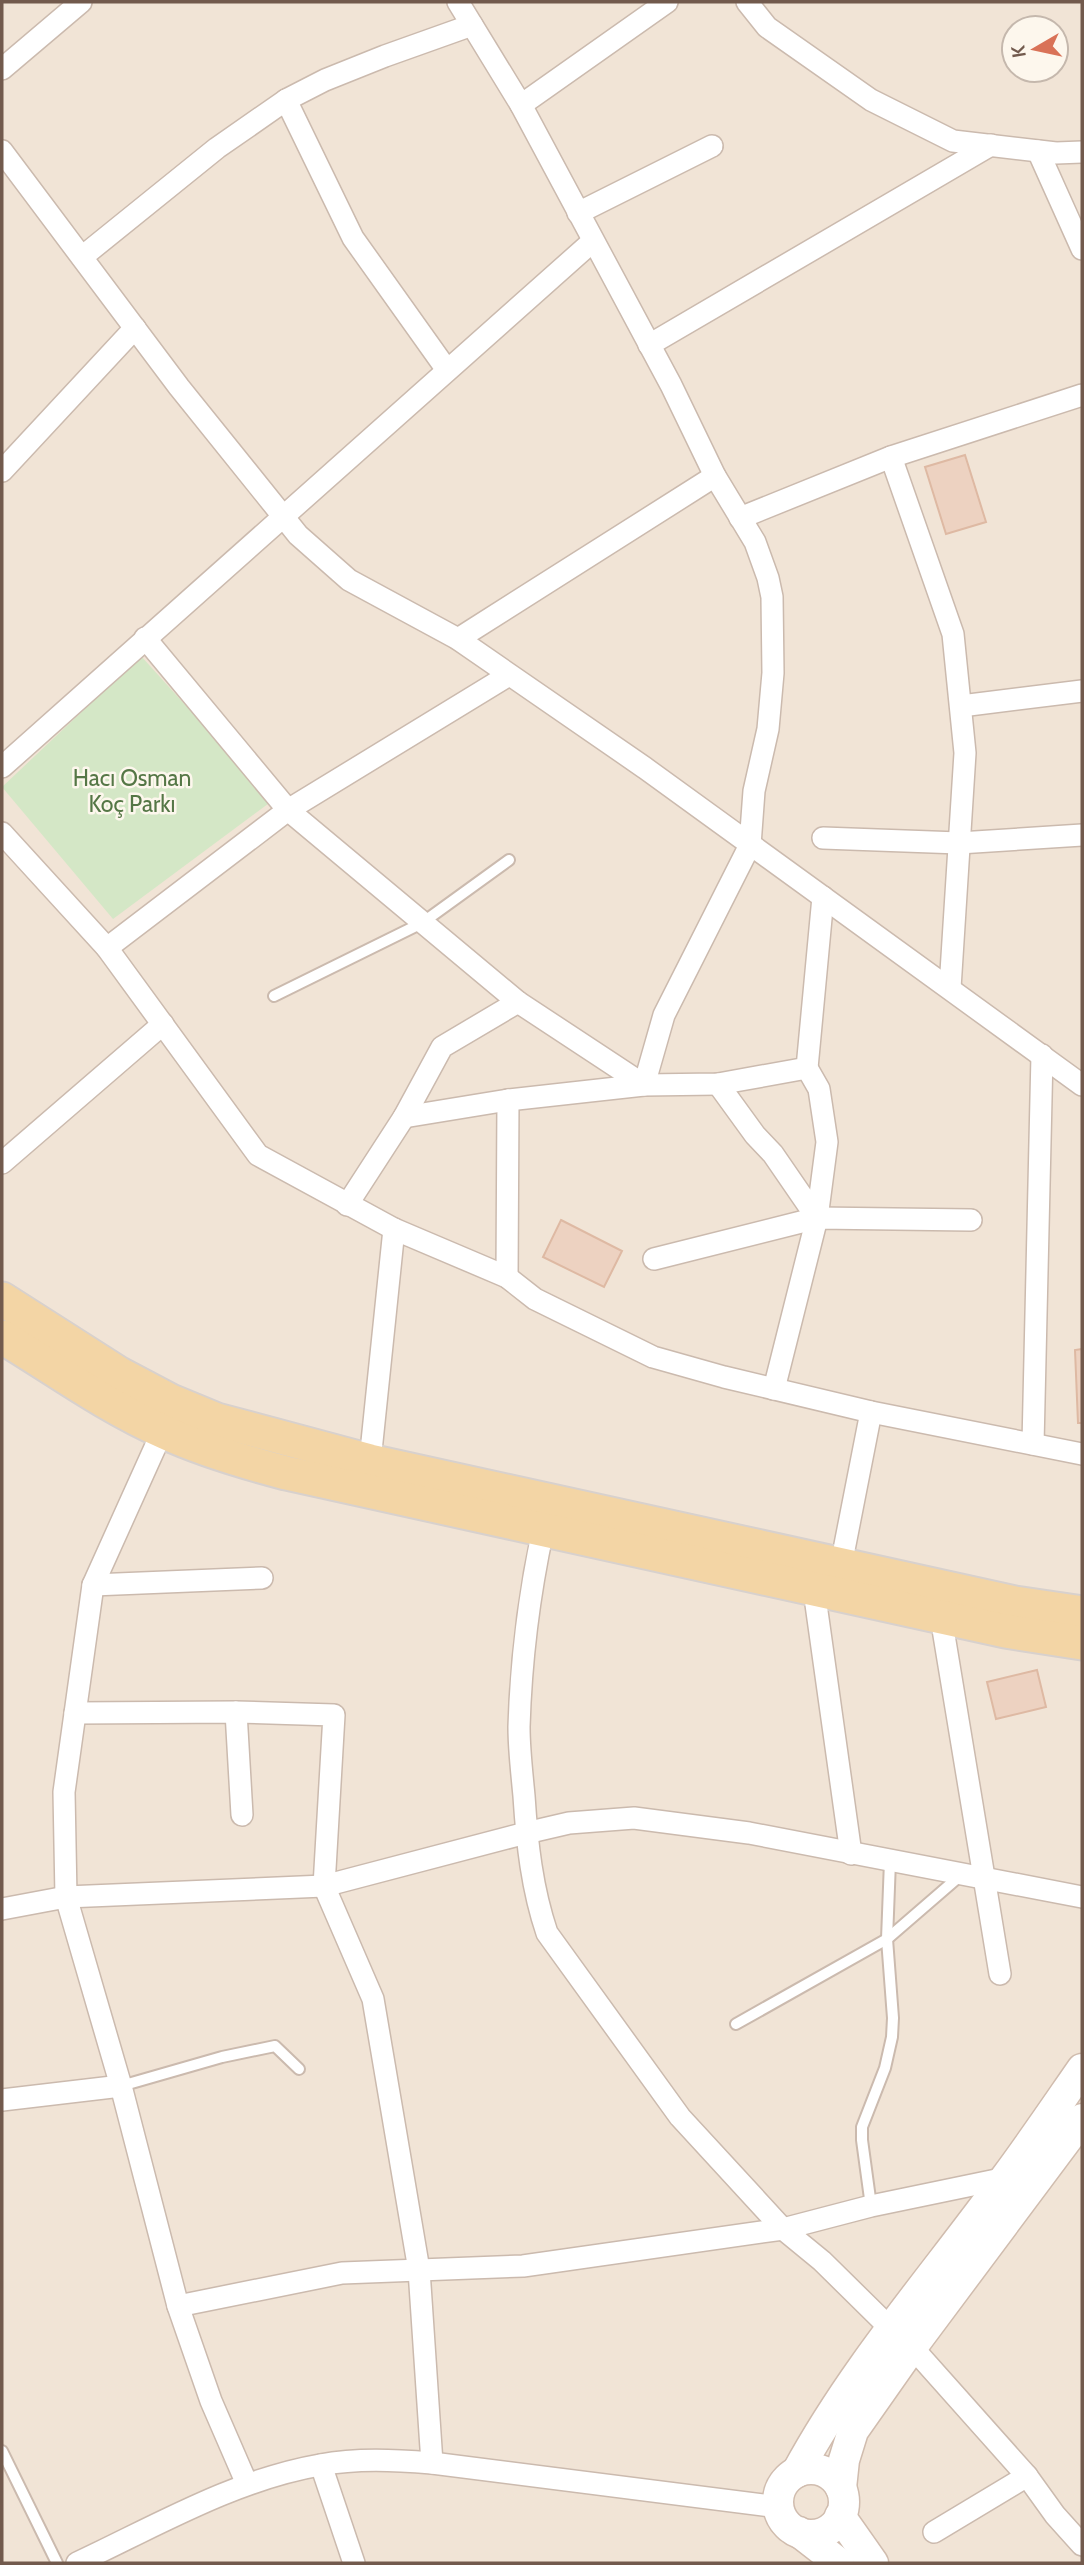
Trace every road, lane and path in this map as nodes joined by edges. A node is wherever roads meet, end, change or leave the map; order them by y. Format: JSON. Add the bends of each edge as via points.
{"nodes":[{"id":1,"x":81,"y":2,"type":"edge"},
{"id":2,"x":458,"y":2,"type":"edge"},
{"id":3,"x":667,"y":2,"type":"edge"},
{"id":4,"x":747,"y":2,"type":"edge"},
{"id":5,"x":472,"y":25,"type":"junction"},
{"id":6,"x":2,"y":69,"type":"edge"},
{"id":7,"x":286,"y":100,"type":"junction"},
{"id":8,"x":521,"y":105,"type":"junction"},
{"id":9,"x":991,"y":145,"type":"junction"},
{"id":10,"x":712,"y":146,"type":"dead end"},
{"id":11,"x":2,"y":151,"type":"edge"},
{"id":12,"x":1038,"y":151,"type":"junction"},
{"id":13,"x":1082,"y":152,"type":"edge"},
{"id":14,"x":578,"y":213,"type":"junction"},
{"id":15,"x":593,"y":241,"type":"junction"},
{"id":16,"x":1082,"y":249,"type":"edge"},
{"id":17,"x":82,"y":257,"type":"junction"},
{"id":18,"x":135,"y":328,"type":"junction"},
{"id":19,"x":649,"y":345,"type":"junction"},
{"id":20,"x":447,"y":370,"type":"junction"},
{"id":21,"x":1082,"y":395,"type":"edge"},
{"id":22,"x":891,"y":457,"type":"junction"},
{"id":23,"x":2,"y":471,"type":"edge"},
{"id":24,"x":715,"y":476,"type":"junction"},
{"id":25,"x":282,"y":515,"type":"junction"},
{"id":26,"x":740,"y":518,"type":"junction"},
{"id":27,"x":145,"y":638,"type":"junction"},
{"id":28,"x":458,"y":639,"type":"junction"},
{"id":29,"x":509,"y":675,"type":"junction"},
{"id":30,"x":1082,"y":691,"type":"edge"},
{"id":31,"x":961,"y":706,"type":"junction"},
{"id":32,"x":2,"y":767,"type":"edge"},
{"id":33,"x":288,"y":810,"type":"junction"},
{"id":34,"x":2,"y":833,"type":"edge"},
{"id":35,"x":1082,"y":835,"type":"edge"},
{"id":36,"x":823,"y":838,"type":"dead end"},
{"id":37,"x":959,"y":844,"type":"junction"},
{"id":38,"x":750,"y":845,"type":"junction"},
{"id":39,"x":509,"y":860,"type":"dead end"},
{"id":40,"x":823,"y":897,"type":"junction"},
{"id":41,"x":422,"y":923,"type":"junction"},
{"id":42,"x":107,"y":948,"type":"junction"},
{"id":43,"x":950,"y":988,"type":"junction"},
{"id":44,"x":274,"y":996,"type":"dead end"},
{"id":45,"x":518,"y":1002,"type":"junction"},
{"id":46,"x":163,"y":1024,"type":"junction"},
{"id":47,"x":1042,"y":1055,"type":"junction"},
{"id":48,"x":807,"y":1068,"type":"junction"},
{"id":49,"x":718,"y":1084,"type":"junction"},
{"id":50,"x":644,"y":1085,"type":"junction"},
{"id":51,"x":1082,"y":1085,"type":"edge"},
{"id":52,"x":508,"y":1100,"type":"junction"},
{"id":53,"x":404,"y":1117,"type":"junction"},
{"id":54,"x":2,"y":1163,"type":"edge"},
{"id":55,"x":347,"y":1205,"type":"junction"},
{"id":56,"x":817,"y":1217,"type":"junction"},
{"id":57,"x":971,"y":1220,"type":"dead end"},
{"id":58,"x":394,"y":1229,"type":"junction"},
{"id":59,"x":654,"y":1259,"type":"dead end"},
{"id":60,"x":507,"y":1277,"type":"junction"},
{"id":61,"x":2,"y":1299,"type":"edge"},
{"id":62,"x":2,"y":1337,"type":"edge"},
{"id":63,"x":774,"y":1389,"type":"junction"},
{"id":64,"x":871,"y":1412,"type":"junction"},
{"id":65,"x":162,"y":1432,"type":"junction"},
{"id":66,"x":1033,"y":1444,"type":"junction"},
{"id":67,"x":1082,"y":1454,"type":"edge"},
{"id":68,"x":370,"y":1461,"type":"junction"},
{"id":69,"x":543,"y":1530,"type":"junction"},
{"id":70,"x":841,"y":1565,"type":"junction"},
{"id":71,"x":262,"y":1578,"type":"dead end"},
{"id":72,"x":93,"y":1585,"type":"junction"},
{"id":73,"x":814,"y":1590,"type":"junction"},
{"id":74,"x":1082,"y":1613,"type":"edge"},
{"id":75,"x":941,"y":1617,"type":"junction"},
{"id":76,"x":1082,"y":1643,"type":"edge"},
{"id":77,"x":236,"y":1712,"type":"junction"},
{"id":78,"x":75,"y":1713,"type":"junction"},
{"id":79,"x":242,"y":1815,"type":"dead end"},
{"id":80,"x":526,"y":1833,"type":"junction"},
{"id":81,"x":851,"y":1854,"type":"junction"},
{"id":82,"x":890,"y":1861,"type":"junction"},
{"id":83,"x":972,"y":1877,"type":"junction"},
{"id":84,"x":324,"y":1886,"type":"junction"},
{"id":85,"x":66,"y":1898,"type":"junction"},
{"id":86,"x":1082,"y":1898,"type":"edge"},
{"id":87,"x":2,"y":1909,"type":"edge"},
{"id":88,"x":887,"y":1939,"type":"junction"},
{"id":89,"x":1000,"y":1974,"type":"dead end"},
{"id":90,"x":736,"y":2024,"type":"dead end"},
{"id":91,"x":299,"y":2069,"type":"dead end"},
{"id":92,"x":1082,"y":2069,"type":"edge"},
{"id":93,"x":121,"y":2086,"type":"junction"},
{"id":94,"x":2,"y":2100,"type":"edge"},
{"id":95,"x":1082,"y":2119,"type":"edge"},
{"id":96,"x":1006,"y":2178,"type":"junction"},
{"id":97,"x":871,"y":2206,"type":"junction"},
{"id":98,"x":783,"y":2229,"type":"junction"},
{"id":99,"x":419,"y":2270,"type":"junction"},
{"id":100,"x":178,"y":2306,"type":"junction"},
{"id":101,"x":901,"y":2337,"type":"junction"},
{"id":102,"x":2,"y":2451,"type":"edge"},
{"id":103,"x":432,"y":2463,"type":"junction"},
{"id":104,"x":321,"y":2465,"type":"junction"},
{"id":105,"x":797,"y":2472,"type":"junction"},
{"id":106,"x":1027,"y":2476,"type":"junction"},
{"id":107,"x":247,"y":2484,"type":"junction"},
{"id":108,"x":840,"y":2502,"type":"junction"},
{"id":109,"x":779,"y":2507,"type":"junction"},
{"id":110,"x":799,"y":2532,"type":"junction"},
{"id":111,"x":934,"y":2532,"type":"dead end"},
{"id":112,"x":1082,"y":2545,"type":"edge"},
{"id":113,"x":116,"y":2555,"type":"edge"},
{"id":114,"x":57,"y":2563,"type":"edge"},
{"id":115,"x":78,"y":2563,"type":"edge"},
{"id":116,"x":354,"y":2563,"type":"edge"},
{"id":117,"x":839,"y":2563,"type":"edge"},
{"id":118,"x":873,"y":2563,"type":"edge"}],
"edges":[{"from":1,"to":6,"type":"street"},
{"from":2,"to":5,"type":"street"},
{"from":3,"to":8,"type":"street"},
{"from":4,"to":9,"type":"street","via":[[768,27],[871,100],[953,141]]},
{"from":5,"to":7,"type":"street","via":[[325,80]]},
{"from":5,"to":8,"type":"street"},
{"from":7,"to":17,"type":"street","via":[[217,148]]},
{"from":7,"to":20,"type":"street","via":[[353,238]]},
{"from":8,"to":14,"type":"street"},
{"from":9,"to":12,"type":"street"},
{"from":9,"to":19,"type":"street"},
{"from":10,"to":14,"type":"street"},
{"from":11,"to":17,"type":"street"},
{"from":12,"to":13,"type":"street"},
{"from":12,"to":16,"type":"street"},
{"from":14,"to":15,"type":"street"},
{"from":15,"to":19,"type":"street"},
{"from":15,"to":20,"type":"street"},
{"from":17,"to":18,"type":"street"},
{"from":18,"to":23,"type":"street"},
{"from":18,"to":25,"type":"street"},
{"from":19,"to":24,"type":"street"},
{"from":20,"to":25,"type":"street"},
{"from":21,"to":22,"type":"street"},
{"from":22,"to":26,"type":"street"},
{"from":22,"to":31,"type":"street","via":[[953,634]]},
{"from":24,"to":26,"type":"street"},
{"from":24,"to":28,"type":"street"},
{"from":25,"to":27,"type":"street"},
{"from":25,"to":28,"type":"street","via":[[349,580]]},
{"from":26,"to":38,"type":"street","via":[[755,542],[772,606],[768,729],[754,792]]},
{"from":27,"to":32,"type":"street"},
{"from":27,"to":33,"type":"street"},
{"from":28,"to":29,"type":"street"},
{"from":29,"to":33,"type":"street"},
{"from":29,"to":38,"type":"street"},
{"from":30,"to":31,"type":"street"},
{"from":31,"to":37,"type":"street","via":[[965,753]]},
{"from":33,"to":41,"type":"street"},
{"from":33,"to":42,"type":"street"},
{"from":34,"to":42,"type":"street"},
{"from":35,"to":37,"type":"street"},
{"from":36,"to":37,"type":"street"},
{"from":37,"to":43,"type":"street"},
{"from":38,"to":40,"type":"street"},
{"from":38,"to":50,"type":"street","via":[[664,1015]]},
{"from":39,"to":41,"type":"lane"},
{"from":40,"to":43,"type":"street"},
{"from":40,"to":48,"type":"street"},
{"from":41,"to":44,"type":"lane"},
{"from":41,"to":45,"type":"street"},
{"from":42,"to":46,"type":"street"},
{"from":43,"to":47,"type":"street"},
{"from":45,"to":50,"type":"street"},
{"from":45,"to":53,"type":"street","via":[[442,1047]]},
{"from":46,"to":54,"type":"street"},
{"from":46,"to":55,"type":"street","via":[[258,1155]]},
{"from":47,"to":51,"type":"street"},
{"from":47,"to":66,"type":"street"},
{"from":48,"to":49,"type":"street"},
{"from":48,"to":56,"type":"street","via":[[819,1089],[827,1142]]},
{"from":49,"to":50,"type":"street"},
{"from":49,"to":56,"type":"street"},
{"from":50,"to":52,"type":"street"},
{"from":52,"to":53,"type":"street"},
{"from":52,"to":60,"type":"street"},
{"from":53,"to":55,"type":"street"},
{"from":55,"to":58,"type":"street"},
{"from":56,"to":57,"type":"street"},
{"from":56,"to":59,"type":"street"},
{"from":56,"to":63,"type":"street"},
{"from":58,"to":60,"type":"street"},
{"from":58,"to":68,"type":"street"},
{"from":60,"to":63,"type":"street","via":[[535,1299],[653,1357]]},
{"from":61,"to":68,"type":"main road","via":[[171,1401],[217,1420]]},
{"from":62,"to":65,"type":"main road"},
{"from":63,"to":64,"type":"street"},
{"from":64,"to":66,"type":"street"},
{"from":64,"to":70,"type":"street"},
{"from":65,"to":69,"type":"main road","via":[[220,1455],[286,1473]]},
{"from":65,"to":72,"type":"street"},
{"from":66,"to":67,"type":"street"},
{"from":68,"to":70,"type":"main road"},
{"from":69,"to":73,"type":"main road"},
{"from":69,"to":80,"type":"street","via":[[525,1629],[519,1729]]},
{"from":70,"to":74,"type":"main road"},
{"from":71,"to":72,"type":"street"},
{"from":72,"to":78,"type":"street"},
{"from":73,"to":75,"type":"main road"},
{"from":73,"to":81,"type":"street"},
{"from":75,"to":76,"type":"main road"},
{"from":75,"to":83,"type":"street"},
{"from":77,"to":78,"type":"street"},
{"from":77,"to":79,"type":"street"},
{"from":77,"to":84,"type":"street","via":[[334,1715]]},
{"from":78,"to":85,"type":"street","via":[[64,1792]]},
{"from":80,"to":81,"type":"street","via":[[569,1823],[634,1818],[749,1833]]},
{"from":80,"to":84,"type":"street"},
{"from":80,"to":98,"type":"street","via":[[536,1902],[547,1933],[680,2117]]},
{"from":81,"to":82,"type":"street"},
{"from":82,"to":83,"type":"street"},
{"from":82,"to":88,"type":"lane"},
{"from":83,"to":86,"type":"street"},
{"from":83,"to":88,"type":"lane"},
{"from":83,"to":89,"type":"street"},
{"from":84,"to":85,"type":"street"},
{"from":84,"to":99,"type":"street","via":[[373,1999]]},
{"from":85,"to":87,"type":"street"},
{"from":85,"to":93,"type":"street"},
{"from":88,"to":90,"type":"lane"},
{"from":88,"to":97,"type":"lane","via":[[892,2037],[862,2127]]},
{"from":91,"to":93,"type":"lane","via":[[275,2046]]},
{"from":92,"to":96,"type":"main road"},
{"from":93,"to":94,"type":"street"},
{"from":93,"to":100,"type":"street"},
{"from":95,"to":101,"type":"main road"},
{"from":96,"to":97,"type":"street"},
{"from":96,"to":101,"type":"main road"},
{"from":97,"to":98,"type":"street"},
{"from":98,"to":99,"type":"street","via":[[523,2266]]},
{"from":98,"to":101,"type":"street"},
{"from":99,"to":100,"type":"street","via":[[342,2273]]},
{"from":99,"to":103,"type":"street"},
{"from":100,"to":107,"type":"street","via":[[211,2401]]},
{"from":101,"to":105,"type":"main road","via":[[821,2428]]},
{"from":101,"to":106,"type":"street"},
{"from":101,"to":108,"type":"main road","via":[[853,2431],[844,2460]]},
{"from":102,"to":114,"type":"lane"},
{"from":103,"to":104,"type":"street","via":[[386,2460]]},
{"from":103,"to":109,"type":"street"},
{"from":104,"to":107,"type":"street"},
{"from":104,"to":116,"type":"street"},
{"from":105,"to":108,"type":"main road","via":[[806,2469],[830,2475]]},
{"from":105,"to":109,"type":"main road","via":[[784,2483]]},
{"from":106,"to":111,"type":"street"},
{"from":106,"to":112,"type":"street"},
{"from":107,"to":113,"type":"street"},
{"from":108,"to":110,"type":"main road","via":[[832,2527],[816,2534]]},
{"from":108,"to":118,"type":"main road"},
{"from":109,"to":110,"type":"main road","via":[[785,2522]]},
{"from":110,"to":117,"type":"main road"},
{"from":113,"to":115,"type":"street"}]}
